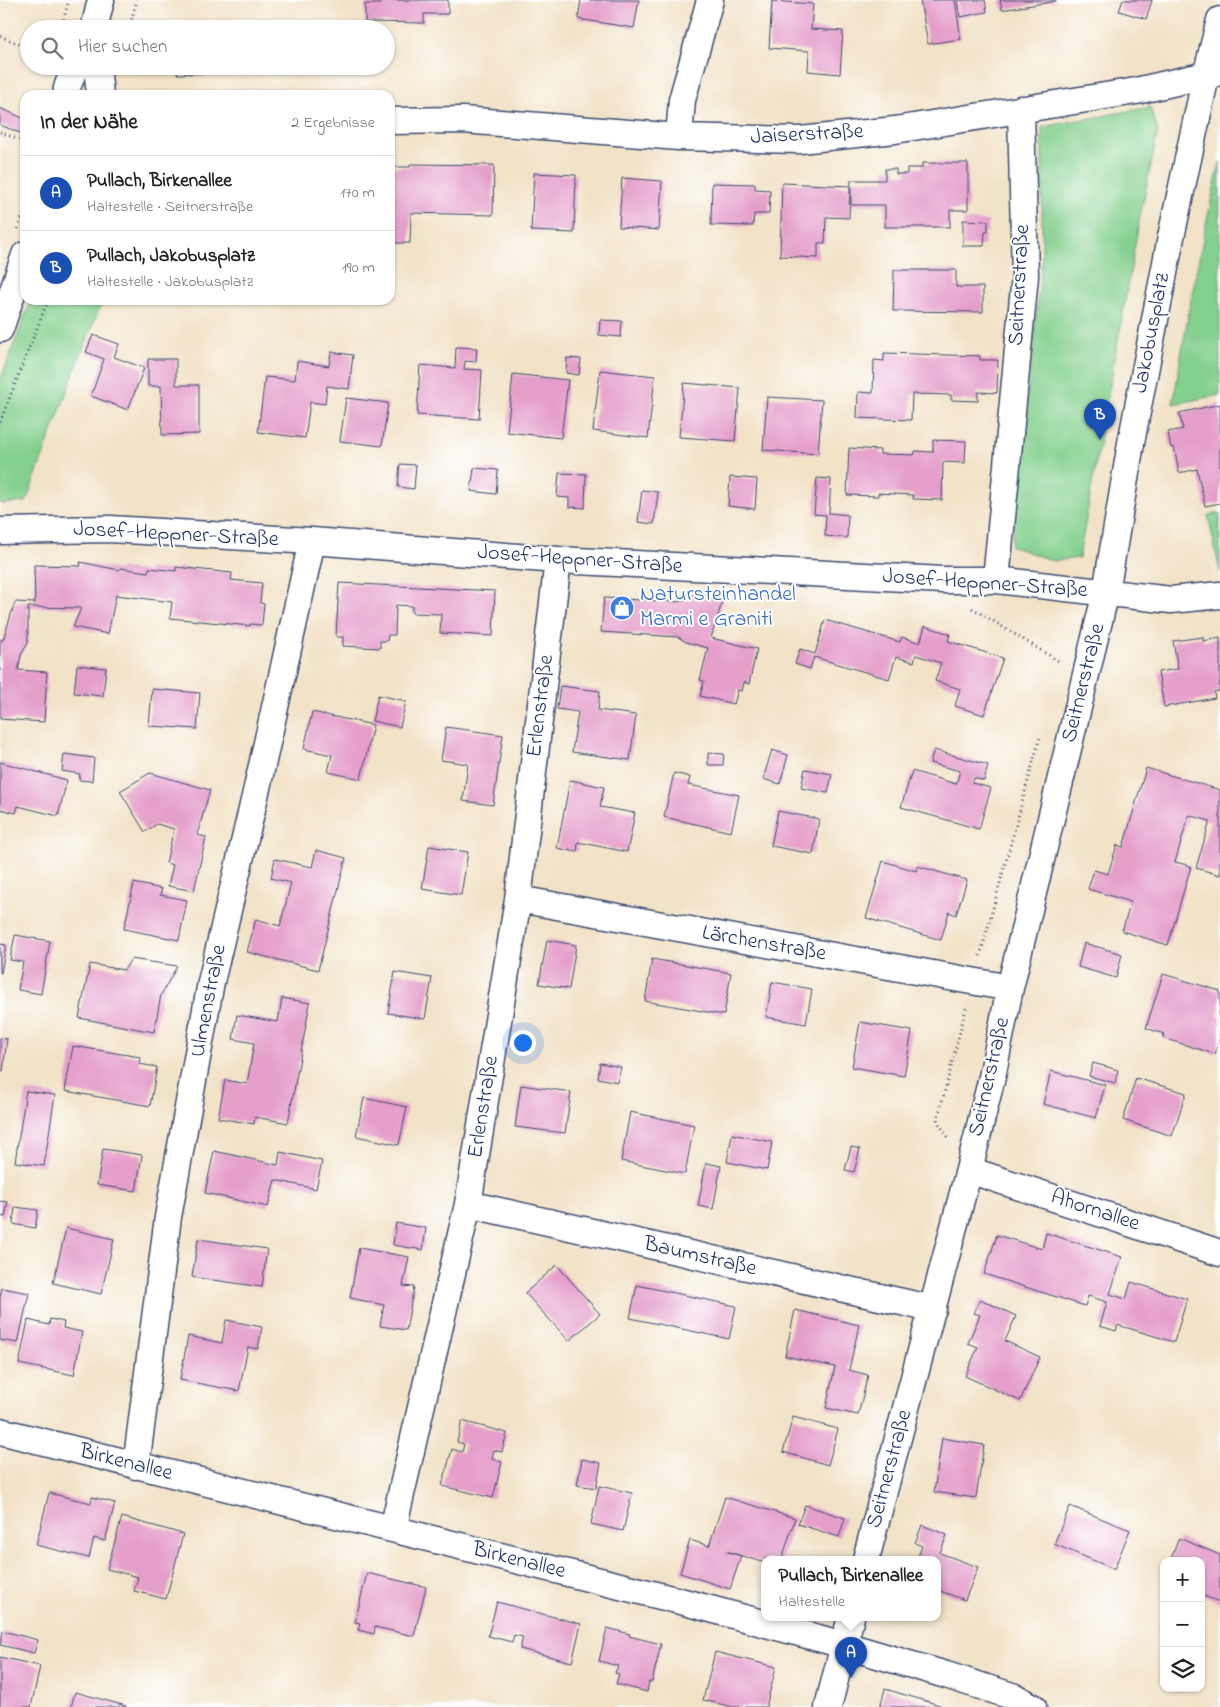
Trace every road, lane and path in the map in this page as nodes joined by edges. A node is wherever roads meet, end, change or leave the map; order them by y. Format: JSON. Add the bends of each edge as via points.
{"nodes":[{"id":1,"x":69,"y":0,"type":"edge"},
{"id":2,"x":101,"y":0,"type":"edge"},
{"id":3,"x":137,"y":0,"type":"edge"},
{"id":4,"x":710,"y":0,"type":"edge"},
{"id":5,"x":63,"y":20,"type":"edge"},
{"id":6,"x":96,"y":20,"type":"edge"},
{"id":7,"x":131,"y":20,"type":"edge"},
{"id":8,"x":1220,"y":20,"type":"edge"},
{"id":9,"x":0,"y":36,"type":"edge"},
{"id":10,"x":20,"y":44,"type":"edge"},
{"id":11,"x":1213,"y":74,"type":"edge"},
{"id":12,"x":72,"y":75,"type":"edge"},
{"id":13,"x":98,"y":75,"type":"edge"},
{"id":14,"x":67,"y":90,"type":"edge"},
{"id":15,"x":99,"y":90,"type":"edge"},
{"id":16,"x":1022,"y":109,"type":"junction"},
{"id":17,"x":395,"y":121,"type":"edge"},
{"id":18,"x":0,"y":132,"type":"edge"},
{"id":19,"x":679,"y":137,"type":"junction"},
{"id":20,"x":20,"y":140,"type":"edge"},
{"id":21,"x":20,"y":280,"type":"edge"},
{"id":22,"x":46,"y":305,"type":"edge"},
{"id":23,"x":0,"y":329,"type":"edge"},
{"id":24,"x":0,"y":422,"type":"edge"},
{"id":25,"x":1,"y":535,"type":"edge"},
{"id":26,"x":312,"y":541,"type":"junction"},
{"id":27,"x":558,"y":560,"type":"junction"},
{"id":28,"x":943,"y":580,"type":"junction"},
{"id":29,"x":996,"y":580,"type":"junction"},
{"id":30,"x":1106,"y":592,"type":"junction"},
{"id":31,"x":1220,"y":595,"type":"edge"},
{"id":32,"x":1059,"y":661,"type":"junction"},
{"id":33,"x":1056,"y":671,"type":"dead end"},
{"id":34,"x":1087,"y":672,"type":"junction"},
{"id":35,"x":1042,"y":729,"type":"dead end"},
{"id":36,"x":518,"y":900,"type":"junction"},
{"id":37,"x":973,"y":981,"type":"junction"},
{"id":38,"x":1010,"y":988,"type":"junction"},
{"id":39,"x":969,"y":1170,"type":"junction"},
{"id":40,"x":468,"y":1204,"type":"junction"},
{"id":41,"x":1220,"y":1253,"type":"edge"},
{"id":42,"x":933,"y":1309,"type":"junction"},
{"id":43,"x":0,"y":1431,"type":"edge"},
{"id":44,"x":136,"y":1466,"type":"junction"},
{"id":45,"x":393,"y":1529,"type":"junction"},
{"id":46,"x":867,"y":1556,"type":"edge"},
{"id":47,"x":850,"y":1621,"type":"edge"},
{"id":48,"x":844,"y":1645,"type":"junction"},
{"id":49,"x":828,"y":1707,"type":"edge"},
{"id":50,"x":1033,"y":1707,"type":"edge"}],
"edges":[{"from":1,"to":5,"type":"path"},
{"from":2,"to":6,"type":"street"},
{"from":3,"to":7,"type":"path"},
{"from":4,"to":19,"type":"street","via":[[682,100]]},
{"from":8,"to":11,"type":"street","name":"Jakobusplatz"},
{"from":9,"to":10,"type":"path"},
{"from":11,"to":16,"type":"street","name":"Jaiserstraße"},
{"from":11,"to":30,"type":"street","name":"Jakobusplatz","via":[[1171,237],[1134,424]]},
{"from":12,"to":14,"type":"street"},
{"from":13,"to":15,"type":"street"},
{"from":16,"to":19,"type":"street","name":"Jaiserstraße","via":[[895,130],[800,140]]},
{"from":16,"to":29,"type":"street","name":"Seitnerstraße","via":[[1025,276]]},
{"from":17,"to":19,"type":"street","name":"Jaiserstraße","via":[[462,120]]},
{"from":18,"to":20,"type":"path"},
{"from":21,"to":23,"type":"street"},
{"from":22,"to":24,"type":"path"},
{"from":25,"to":26,"type":"street","name":"Josef-Heppner-Straße","via":[[110,529]]},
{"from":26,"to":27,"type":"street","name":"Josef-Heppner-Straße"},
{"from":26,"to":44,"type":"street","name":"Ulmenstraße","via":[[211,982],[168,1216]]},
{"from":27,"to":28,"type":"street","name":"Josef-Heppner-Straße"},
{"from":27,"to":36,"type":"street","name":"Erlenstraße"},
{"from":28,"to":29,"type":"street","name":"Josef-Heppner-Straße"},
{"from":28,"to":32,"type":"path","via":[[962,602]]},
{"from":29,"to":30,"type":"street","name":"Josef-Heppner-Straße"},
{"from":30,"to":31,"type":"street","name":"Josef-Heppner-Straße","via":[[1172,600]]},
{"from":30,"to":34,"type":"street","name":"Seitnerstraße"},
{"from":32,"to":33,"type":"path"},
{"from":32,"to":34,"type":"path"},
{"from":34,"to":38,"type":"street","name":"Seitnerstraße"},
{"from":35,"to":37,"type":"path"},
{"from":36,"to":37,"type":"street","name":"Lärchenstraße"},
{"from":36,"to":40,"type":"street","name":"Erlenstraße"},
{"from":37,"to":38,"type":"street","name":"Lärchenstraße"},
{"from":37,"to":39,"type":"path","via":[[937,1121]]},
{"from":38,"to":39,"type":"street","name":"Seitnerstraße"},
{"from":39,"to":41,"type":"street","name":"Ahornallee"},
{"from":39,"to":42,"type":"street","name":"Seitnerstraße"},
{"from":40,"to":42,"type":"street","name":"Baumstraße"},
{"from":40,"to":45,"type":"street","name":"Erlenstraße"},
{"from":42,"to":46,"type":"street","name":"Seitnerstraße"},
{"from":43,"to":44,"type":"street","name":"Birkenallee"},
{"from":44,"to":45,"type":"street","name":"Birkenallee"},
{"from":45,"to":48,"type":"street","name":"Birkenallee"},
{"from":47,"to":48,"type":"street"},
{"from":48,"to":49,"type":"street"},
{"from":48,"to":50,"type":"street","name":"Birkenallee","via":[[955,1677],[1015,1697]]}]}
